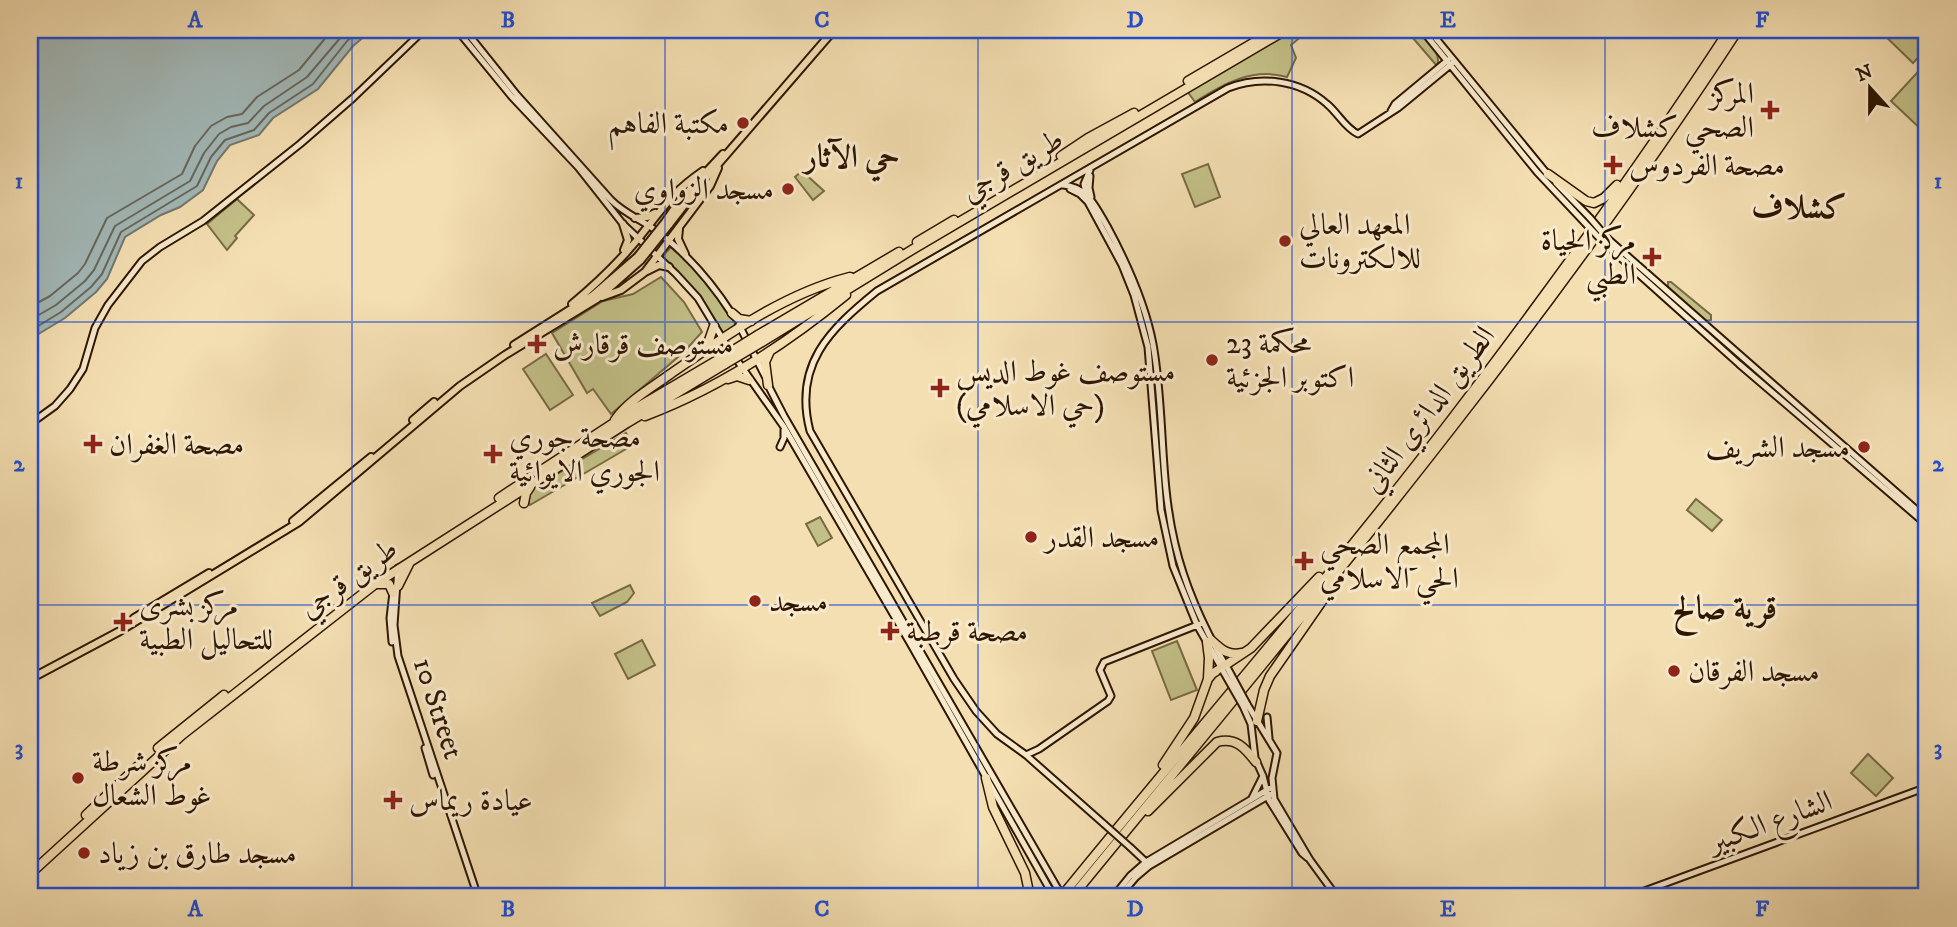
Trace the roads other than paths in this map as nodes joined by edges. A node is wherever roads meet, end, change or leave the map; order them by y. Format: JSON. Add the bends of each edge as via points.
{"nodes":[{"id":1,"x":424,"y":30,"type":"edge"},
{"id":2,"x":457,"y":30,"type":"edge"},
{"id":3,"x":465,"y":30,"type":"edge"},
{"id":4,"x":832,"y":30,"type":"edge"},
{"id":5,"x":1276,"y":30,"type":"edge"},
{"id":6,"x":1286,"y":30,"type":"edge"},
{"id":7,"x":1422,"y":30,"type":"edge"},
{"id":8,"x":1429,"y":30,"type":"edge"},
{"id":9,"x":1729,"y":30,"type":"edge"},
{"id":10,"x":1738,"y":30,"type":"edge"},
{"id":11,"x":1451,"y":62,"type":"junction"},
{"id":12,"x":718,"y":163,"type":"junction"},
{"id":13,"x":1093,"y":167,"type":"junction"},
{"id":14,"x":1548,"y":174,"type":"junction"},
{"id":15,"x":1625,"y":179,"type":"junction"},
{"id":16,"x":1058,"y":186,"type":"junction"},
{"id":17,"x":1085,"y":192,"type":"junction"},
{"id":18,"x":1090,"y":201,"type":"junction"},
{"id":19,"x":659,"y":209,"type":"junction"},
{"id":20,"x":635,"y":218,"type":"junction"},
{"id":21,"x":1588,"y":221,"type":"junction"},
{"id":22,"x":623,"y":224,"type":"junction"},
{"id":23,"x":681,"y":224,"type":"junction"},
{"id":24,"x":645,"y":233,"type":"junction"},
{"id":25,"x":666,"y":240,"type":"junction"},
{"id":26,"x":685,"y":254,"type":"junction"},
{"id":27,"x":622,"y":255,"type":"junction"},
{"id":28,"x":655,"y":255,"type":"junction"},
{"id":29,"x":639,"y":258,"type":"junction"},
{"id":30,"x":669,"y":267,"type":"junction"},
{"id":31,"x":645,"y":272,"type":"junction"},
{"id":32,"x":857,"y":279,"type":"junction"},
{"id":33,"x":597,"y":299,"type":"junction"},
{"id":34,"x":1677,"y":306,"type":"junction"},
{"id":35,"x":732,"y":313,"type":"junction"},
{"id":36,"x":563,"y":314,"type":"junction"},
{"id":37,"x":751,"y":321,"type":"junction"},
{"id":38,"x":714,"y":326,"type":"junction"},
{"id":39,"x":733,"y":336,"type":"junction"},
{"id":40,"x":774,"y":348,"type":"junction"},
{"id":41,"x":706,"y":349,"type":"junction"},
{"id":42,"x":723,"y":361,"type":"junction"},
{"id":43,"x":748,"y":361,"type":"junction"},
{"id":44,"x":721,"y":379,"type":"junction"},
{"id":45,"x":749,"y":380,"type":"junction"},
{"id":46,"x":768,"y":385,"type":"junction"},
{"id":47,"x":627,"y":423,"type":"junction"},
{"id":48,"x":30,"y":424,"type":"edge"},
{"id":49,"x":611,"y":425,"type":"junction"},
{"id":50,"x":784,"y":427,"type":"junction"},
{"id":51,"x":810,"y":431,"type":"junction"},
{"id":52,"x":794,"y":432,"type":"junction"},
{"id":53,"x":780,"y":447,"type":"dead end"},
{"id":54,"x":800,"y":447,"type":"junction"},
{"id":55,"x":537,"y":479,"type":"junction"},
{"id":56,"x":508,"y":499,"type":"junction"},
{"id":57,"x":1927,"y":519,"type":"edge"},
{"id":58,"x":1927,"y":525,"type":"edge"},
{"id":59,"x":414,"y":558,"type":"junction"},
{"id":60,"x":1341,"y":563,"type":"junction"},
{"id":61,"x":397,"y":569,"type":"junction"},
{"id":62,"x":374,"y":585,"type":"junction"},
{"id":63,"x":395,"y":589,"type":"junction"},
{"id":64,"x":1200,"y":623,"type":"junction"},
{"id":65,"x":1209,"y":641,"type":"junction"},
{"id":66,"x":1251,"y":648,"type":"junction"},
{"id":67,"x":1225,"y":668,"type":"junction"},
{"id":68,"x":30,"y":677,"type":"edge"},
{"id":69,"x":251,"y":677,"type":"junction"},
{"id":70,"x":1208,"y":678,"type":"junction"},
{"id":71,"x":952,"y":703,"type":"junction"},
{"id":72,"x":1245,"y":705,"type":"junction"},
{"id":73,"x":945,"y":706,"type":"junction"},
{"id":74,"x":1261,"y":720,"type":"junction"},
{"id":75,"x":1270,"y":741,"type":"junction"},
{"id":76,"x":1026,"y":755,"type":"junction"},
{"id":77,"x":1276,"y":761,"type":"junction"},
{"id":78,"x":1256,"y":762,"type":"junction"},
{"id":79,"x":1263,"y":776,"type":"junction"},
{"id":80,"x":986,"y":778,"type":"joint"},
{"id":81,"x":1927,"y":787,"type":"edge"},
{"id":82,"x":1269,"y":792,"type":"junction"},
{"id":83,"x":1251,"y":803,"type":"junction"},
{"id":84,"x":996,"y":804,"type":"junction"},
{"id":85,"x":1273,"y":808,"type":"junction"},
{"id":86,"x":1132,"y":810,"type":"junction"},
{"id":87,"x":1130,"y":826,"type":"junction"},
{"id":88,"x":1310,"y":860,"type":"junction"},
{"id":89,"x":1148,"y":864,"type":"junction"},
{"id":90,"x":30,"y":866,"type":"edge"},
{"id":91,"x":30,"y":874,"type":"edge"},
{"id":92,"x":1058,"y":895,"type":"edge"},
{"id":93,"x":477,"y":897,"type":"edge"},
{"id":94,"x":1030,"y":897,"type":"edge"},
{"id":95,"x":1072,"y":897,"type":"edge"},
{"id":96,"x":1113,"y":897,"type":"edge"},
{"id":97,"x":1119,"y":897,"type":"edge"},
{"id":98,"x":1337,"y":897,"type":"edge"},
{"id":99,"x":1628,"y":897,"type":"edge"}],
"edges":[{"from":1,"to":48,"type":"street","via":[[300,144],[204,221],[142,261],[95,328],[83,369],[70,389]]},
{"from":2,"to":22,"type":"street"},
{"from":3,"to":20,"type":"street","via":[[516,95],[618,207]]},
{"from":4,"to":12,"type":"main road"},
{"from":5,"to":32,"type":"highway","name":"طريق قرجي"},
{"from":6,"to":32,"type":"highway","name":"طريق قرجي"},
{"from":7,"to":11,"type":"street"},
{"from":8,"to":11,"type":"street"},
{"from":9,"to":15,"type":"highway","name":"الطريق الدائري الثاني"},
{"from":10,"to":60,"type":"highway","name":"الطريق الدائري الثاني","via":[[1496,372]]},
{"from":11,"to":13,"type":"street","via":[[1364,132],[1356,133],[1312,93],[1277,82],[1241,84],[1210,97]]},
{"from":11,"to":14,"type":"street"},
{"from":11,"to":21,"type":"street","via":[[1537,172]]},
{"from":12,"to":19,"type":"main road","via":[[683,185]]},
{"from":12,"to":23,"type":"main road","via":[[710,186]]},
{"from":12,"to":29,"type":"main road","bridge":true,"via":[[681,200]]},
{"from":13,"to":16,"type":"street"},
{"from":13,"to":17,"type":"street","via":[[1086,177]]},
{"from":13,"to":18,"type":"street","via":[[1088,181]]},
{"from":14,"to":15,"type":"highway","via":[[1594,203]]},
{"from":14,"to":21,"type":"street"},
{"from":15,"to":60,"type":"highway","name":"الطريق الدائري الثاني"},
{"from":16,"to":17,"type":"street"},
{"from":16,"to":18,"type":"street"},
{"from":16,"to":51,"type":"street","via":[[877,291],[851,312],[832,331],[810,368],[805,405]]},
{"from":17,"to":18,"type":"street"},
{"from":18,"to":64,"type":"street","via":[[1122,265],[1144,331],[1161,510],[1173,566]]},
{"from":19,"to":20,"type":"main road"},
{"from":19,"to":24,"type":"main road"},
{"from":20,"to":24,"type":"street"},
{"from":21,"to":34,"type":"street","bridge":true},
{"from":22,"to":24,"type":"street"},
{"from":22,"to":27,"type":"main road","via":[[628,240]]},
{"from":23,"to":25,"type":"main road"},
{"from":23,"to":26,"type":"main road","via":[[678,239]]},
{"from":24,"to":25,"type":"street"},
{"from":24,"to":27,"type":"main road"},
{"from":24,"to":28,"type":"street"},
{"from":25,"to":26,"type":"street"},
{"from":25,"to":28,"type":"main road"},
{"from":26,"to":35,"type":"street"},
{"from":27,"to":36,"type":"main road"},
{"from":28,"to":30,"type":"street"},
{"from":28,"to":31,"type":"main road"},
{"from":29,"to":33,"type":"main road"},
{"from":29,"to":36,"type":"main road"},
{"from":30,"to":31,"type":"main road","via":[[659,265]]},
{"from":30,"to":38,"type":"street","via":[[698,298]]},
{"from":31,"to":33,"type":"main road","via":[[621,290]]},
{"from":32,"to":37,"type":"highway","via":[[796,296]]},
{"from":32,"to":40,"type":"highway","via":[[832,306]]},
{"from":32,"to":42,"type":"highway","name":"طريق قرجي","bridge":true},
{"from":33,"to":68,"type":"main road","via":[[466,382],[290,528],[120,631]]},
{"from":34,"to":57,"type":"street"},
{"from":34,"to":58,"type":"street"},
{"from":35,"to":37,"type":"highway"},
{"from":35,"to":39,"type":"street"},
{"from":36,"to":68,"type":"main road","via":[[464,379],[290,524]]},
{"from":37,"to":39,"type":"highway"},
{"from":38,"to":39,"type":"street"},
{"from":38,"to":41,"type":"highway"},
{"from":39,"to":41,"type":"highway"},
{"from":39,"to":43,"type":"street"},
{"from":39,"to":43,"type":"street"},
{"from":40,"to":43,"type":"highway"},
{"from":40,"to":46,"type":"highway","via":[[765,362]]},
{"from":41,"to":49,"type":"highway","via":[[638,398]]},
{"from":42,"to":47,"type":"highway","name":"طريق قرجي"},
{"from":42,"to":49,"type":"highway","name":"طريق قرجي"},
{"from":43,"to":44,"type":"highway"},
{"from":43,"to":45,"type":"street"},
{"from":43,"to":46,"type":"street"},
{"from":44,"to":45,"type":"highway","via":[[737,376]]},
{"from":44,"to":47,"type":"highway","via":[[674,405]]},
{"from":45,"to":50,"type":"street"},
{"from":46,"to":52,"type":"street"},
{"from":47,"to":55,"type":"highway","name":"طريق قرجي"},
{"from":49,"to":69,"type":"highway","name":"طريق قرجي","via":[[378,576]]},
{"from":50,"to":53,"type":"street"},
{"from":50,"to":54,"type":"street"},
{"from":51,"to":52,"type":"street"},
{"from":51,"to":54,"type":"street"},
{"from":51,"to":76,"type":"street","via":[[967,699],[997,734]]},
{"from":52,"to":54,"type":"street"},
{"from":54,"to":71,"type":"street"},
{"from":54,"to":73,"type":"street"},
{"from":55,"to":56,"type":"highway","name":"طريق قرجي"},
{"from":55,"to":56,"type":"highway","via":[[523,504]]},
{"from":56,"to":59,"type":"highway","name":"طريق قرجي"},
{"from":59,"to":61,"type":"highway","name":"طريق قرجي"},
{"from":59,"to":63,"type":"highway"},
{"from":60,"to":66,"type":"highway","via":[[1296,599]]},
{"from":60,"to":74,"type":"highway","via":[[1335,583],[1270,676],[1262,695]]},
{"from":60,"to":86,"type":"highway","name":"الطريق الدائري الثاني"},
{"from":60,"to":87,"type":"highway","name":"الطريق الدائري الثاني"},
{"from":61,"to":62,"type":"highway","name":"طريق قرجي"},
{"from":61,"to":63,"type":"street","name":"10 Street"},
{"from":62,"to":63,"type":"highway","via":[[389,584]]},
{"from":62,"to":69,"type":"highway","name":"طريق قرجي"},
{"from":63,"to":93,"type":"street","name":"10 Street","via":[[390,626],[393,648],[427,762]]},
{"from":64,"to":65,"type":"street"},
{"from":64,"to":76,"type":"street","via":[[1103,663],[1100,670],[1110,699]]},
{"from":65,"to":66,"type":"highway","via":[[1229,654]]},
{"from":65,"to":67,"type":"street"},
{"from":65,"to":70,"type":"highway"},
{"from":66,"to":67,"type":"highway"},
{"from":67,"to":70,"type":"highway"},
{"from":67,"to":72,"type":"street","bridge":true},
{"from":69,"to":90,"type":"highway","name":"طريق قرجي","via":[[172,736]]},
{"from":69,"to":91,"type":"highway","name":"طريق قرجي"},
{"from":70,"to":86,"type":"highway","via":[[1187,730]]},
{"from":71,"to":73,"type":"street"},
{"from":71,"to":92,"type":"street"},
{"from":72,"to":74,"type":"street"},
{"from":72,"to":78,"type":"street"},
{"from":73,"to":80,"type":"street"},
{"from":74,"to":75,"type":"street"},
{"from":74,"to":75,"type":"street"},
{"from":75,"to":77,"type":"street","via":[[1278,753]]},
{"from":76,"to":89,"type":"street","bridge":true},
{"from":77,"to":78,"type":"street","via":[[1265,766]]},
{"from":77,"to":82,"type":"street"},
{"from":78,"to":79,"type":"street"},
{"from":78,"to":87,"type":"highway","via":[[1236,742],[1213,744]]},
{"from":79,"to":82,"type":"street"},
{"from":79,"to":83,"type":"street"},
{"from":80,"to":84,"type":"highway"},
{"from":81,"to":99,"type":"street","name":"الشارع الكبير"},
{"from":82,"to":83,"type":"street"},
{"from":82,"to":85,"type":"street"},
{"from":82,"to":88,"type":"street"},
{"from":83,"to":85,"type":"street"},
{"from":83,"to":89,"type":"street"},
{"from":84,"to":92,"type":"street"},
{"from":84,"to":94,"type":"highway","via":[[1025,873]]},
{"from":85,"to":88,"type":"street"},
{"from":86,"to":92,"type":"highway","name":"الطريق الدائري الثاني"},
{"from":87,"to":95,"type":"highway","name":"الطريق الدائري الثاني"},
{"from":88,"to":98,"type":"street"},
{"from":89,"to":96,"type":"street","via":[[1130,876]]},
{"from":89,"to":97,"type":"street"}]}
